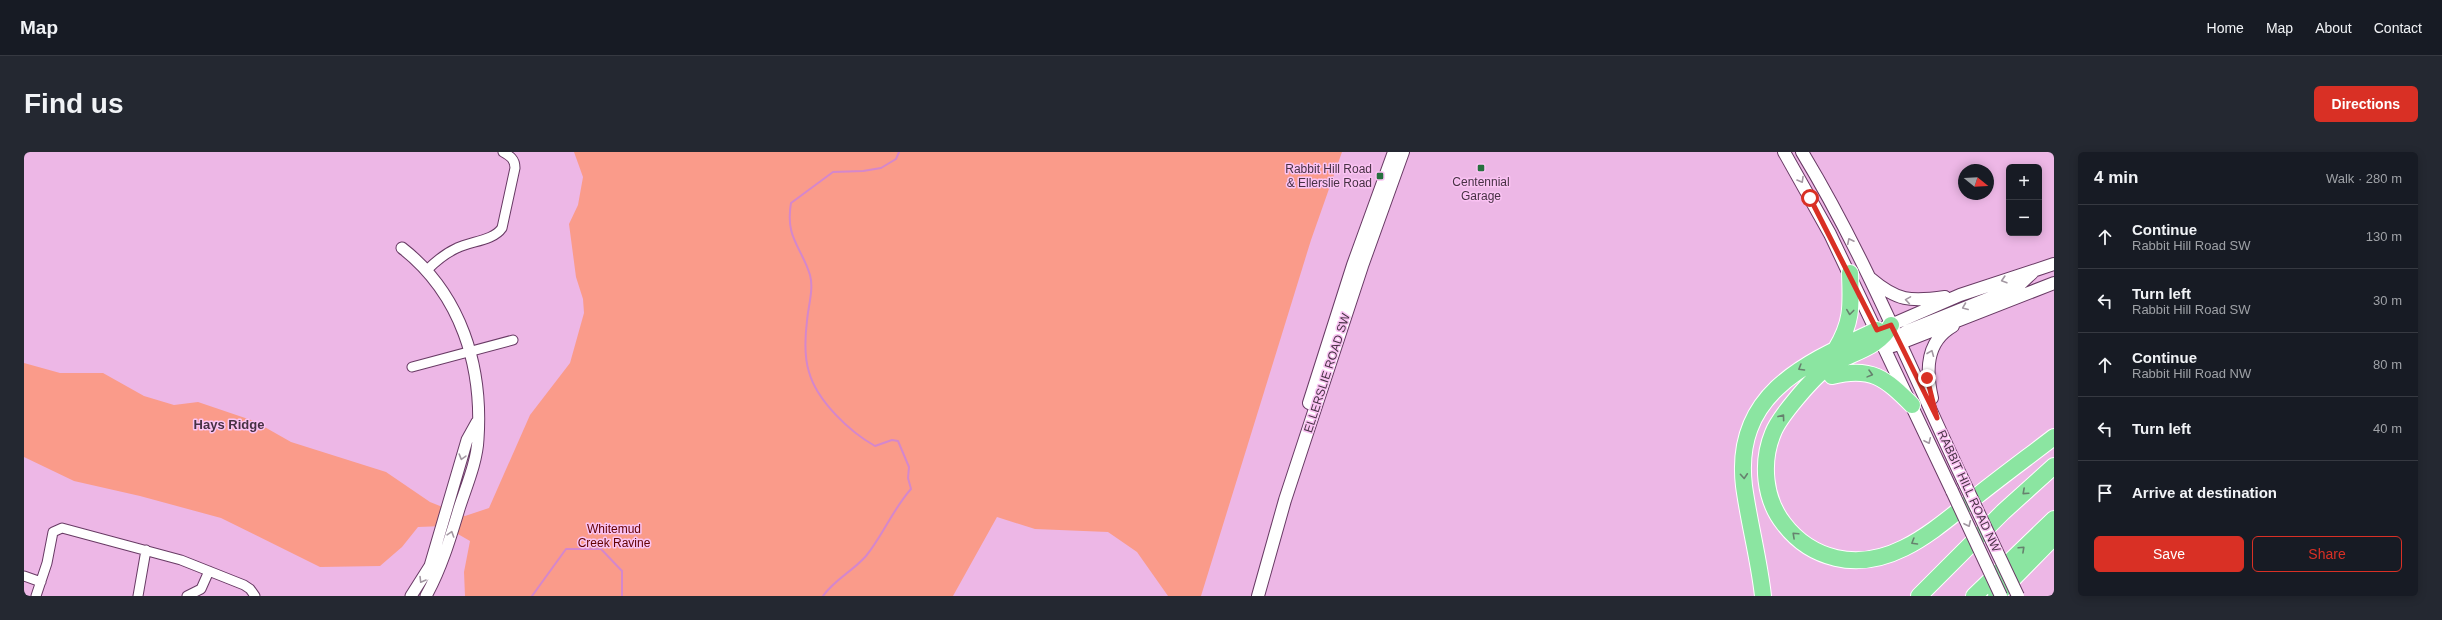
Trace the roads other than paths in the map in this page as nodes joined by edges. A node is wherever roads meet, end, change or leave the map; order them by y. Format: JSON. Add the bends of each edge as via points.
{"nodes":[{"id":1,"x":503,"y":152,"type":"edge"},
{"id":2,"x":1394,"y":152,"type":"edge"},
{"id":3,"x":1403,"y":152,"type":"edge"},
{"id":4,"x":1784,"y":152,"type":"edge"},
{"id":5,"x":1802,"y":152,"type":"edge"},
{"id":6,"x":402,"y":248,"type":"dead end"},
{"id":7,"x":2054,"y":264,"type":"edge"},
{"id":8,"x":427,"y":270,"type":"junction"},
{"id":9,"x":2035,"y":270,"type":"junction"},
{"id":10,"x":1850,"y":273,"type":"junction"},
{"id":11,"x":1867,"y":276,"type":"junction"},
{"id":12,"x":2054,"y":283,"type":"edge"},
{"id":13,"x":1960,"y":295,"type":"junction"},
{"id":14,"x":1966,"y":319,"type":"junction"},
{"id":15,"x":1888,"y":337,"type":"junction"},
{"id":16,"x":513,"y":340,"type":"dead end"},
{"id":17,"x":1836,"y":349,"type":"junction"},
{"id":18,"x":470,"y":350,"type":"junction"},
{"id":19,"x":412,"y":367,"type":"dead end"},
{"id":20,"x":1832,"y":376,"type":"junction"},
{"id":21,"x":1806,"y":389,"type":"junction"},
{"id":22,"x":1912,"y":405,"type":"junction"},
{"id":23,"x":1937,"y":418,"type":"junction"},
{"id":24,"x":477,"y":421,"type":"junction"},
{"id":25,"x":2054,"y":437,"type":"edge"},
{"id":26,"x":2054,"y":466,"type":"edge"},
{"id":27,"x":2054,"y":519,"type":"edge"},
{"id":28,"x":2054,"y":537,"type":"edge"},
{"id":29,"x":146,"y":550,"type":"junction"},
{"id":30,"x":209,"y":571,"type":"junction"},
{"id":31,"x":24,"y":576,"type":"edge"},
{"id":32,"x":41,"y":582,"type":"junction"},
{"id":33,"x":36,"y":596,"type":"edge"},
{"id":34,"x":138,"y":596,"type":"edge"},
{"id":35,"x":187,"y":596,"type":"edge"},
{"id":36,"x":255,"y":596,"type":"edge"},
{"id":37,"x":411,"y":596,"type":"edge"},
{"id":38,"x":426,"y":596,"type":"edge"},
{"id":39,"x":1250,"y":596,"type":"edge"},
{"id":40,"x":1258,"y":596,"type":"edge"},
{"id":41,"x":1763,"y":596,"type":"edge"},
{"id":42,"x":1919,"y":596,"type":"edge"},
{"id":43,"x":1974,"y":596,"type":"edge"},
{"id":44,"x":1996,"y":596,"type":"edge"},
{"id":45,"x":2001,"y":596,"type":"edge"},
{"id":46,"x":2018,"y":596,"type":"edge"}],
"edges":[{"from":1,"to":8,"type":"street","via":[[515,162],[515,168],[502,228],[498,234],[457,248]]},
{"from":2,"to":39,"type":"main road","name":"ELLERSLIE ROAD SW","via":[[1353,265],[1281,487]]},
{"from":3,"to":40,"type":"main road","name":"ELLERSLIE ROAD SW","via":[[1362,266],[1286,500]]},
{"from":4,"to":10,"type":"main road","one_way":true},
{"from":11,"to":5,"type":"main road","one_way":true,"via":[[1832,204]]},
{"from":6,"to":8,"type":"street"},
{"from":7,"to":9,"type":"main road"},
{"from":8,"to":18,"type":"street","via":[[454,310]]},
{"from":9,"to":13,"type":"main road","one_way":true},
{"from":9,"to":15,"type":"main road","one_way":true,"via":[[2017,287]]},
{"from":10,"to":15,"type":"main road"},
{"from":10,"to":17,"type":"highway","one_way":true,"via":[[1849,323]]},
{"from":13,"to":11,"type":"main road","one_way":true,"via":[[1919,301],[1902,299],[1881,288]]},
{"from":11,"to":15,"type":"main road"},
{"from":12,"to":14,"type":"main road"},
{"from":13,"to":15,"type":"main road"},
{"from":14,"to":15,"type":"main road"},
{"from":23,"to":14,"type":"main road","one_way":true,"via":[[1927,378],[1927,363],[1940,337],[1948,329]]},
{"from":15,"to":17,"type":"highway"},
{"from":15,"to":20,"type":"highway"},
{"from":15,"to":21,"type":"highway","via":[[1824,369]]},
{"from":15,"to":22,"type":"main road","name":"RABBIT HILL ROAD NW"},
{"from":15,"to":23,"type":"main road","name":"RABBIT HILL ROAD NW"},
{"from":16,"to":18,"type":"street"},
{"from":17,"to":41,"type":"highway","one_way":true,"via":[[1796,371],[1774,388],[1763,402],[1749,429],[1743,454],[1744,486]]},
{"from":18,"to":19,"type":"street"},
{"from":18,"to":24,"type":"street","via":[[478,385]]},
{"from":20,"to":21,"type":"highway"},
{"from":20,"to":22,"type":"highway","one_way":true,"via":[[1851,371],[1870,373],[1882,378]]},
{"from":25,"to":21,"type":"highway","one_way":true,"via":[[1939,525],[1903,549],[1870,560],[1845,560],[1813,550],[1792,533],[1776,513],[1768,489],[1766,458],[1773,431]]},
{"from":22,"to":45,"type":"main road","name":"RABBIT HILL ROAD NW","one_way":true,"bridge":true},
{"from":23,"to":46,"type":"main road","name":"RABBIT HILL ROAD NW","bridge":true},
{"from":24,"to":37,"type":"street","one_way":true,"via":[[467,440],[430,566]]},
{"from":38,"to":24,"type":"street","one_way":true,"via":[[446,551],[473,463],[478,439]]},
{"from":26,"to":42,"type":"highway","one_way":true,"via":[[1998,517]]},
{"from":43,"to":27,"type":"highway","one_way":true},
{"from":28,"to":44,"type":"highway"},
{"from":29,"to":30,"type":"street"},
{"from":29,"to":32,"type":"street","via":[[70,529],[57,528],[53,532]]},
{"from":29,"to":34,"type":"street"},
{"from":30,"to":35,"type":"street","via":[[202,589]]},
{"from":30,"to":36,"type":"street","via":[[250,588]]},
{"from":31,"to":32,"type":"street"},
{"from":32,"to":33,"type":"street"}]}
